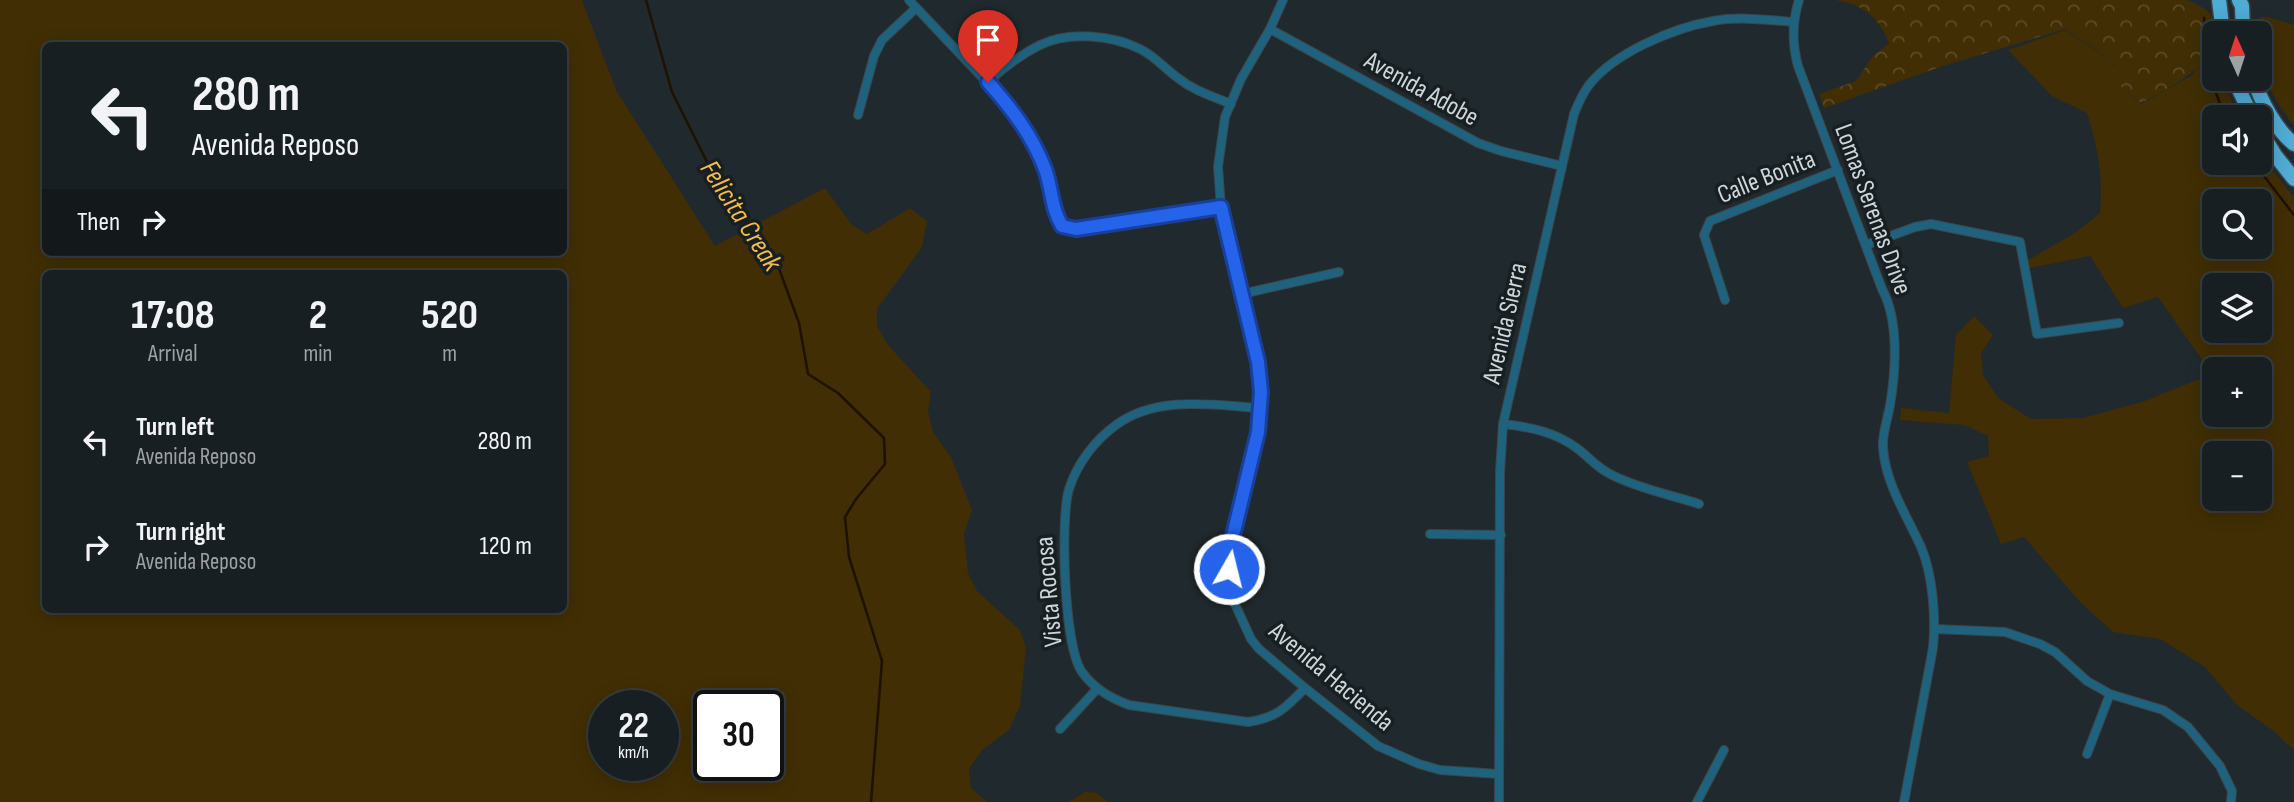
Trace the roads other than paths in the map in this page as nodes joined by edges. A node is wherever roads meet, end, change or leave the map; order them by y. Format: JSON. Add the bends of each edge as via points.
{"nodes":[{"id":1,"x":909,"y":0,"type":"edge"},
{"id":2,"x":1283,"y":0,"type":"edge"},
{"id":3,"x":1799,"y":0,"type":"edge"},
{"id":4,"x":2219,"y":0,"type":"edge"},
{"id":5,"x":2239,"y":0,"type":"edge"},
{"id":6,"x":916,"y":8,"type":"junction"},
{"id":7,"x":2222,"y":21,"type":"edge"},
{"id":8,"x":2243,"y":21,"type":"edge"},
{"id":9,"x":1794,"y":22,"type":"junction"},
{"id":10,"x":1270,"y":29,"type":"junction"},
{"id":11,"x":988,"y":82,"type":"junction"},
{"id":12,"x":2260,"y":91,"type":"edge"},
{"id":13,"x":1231,"y":104,"type":"junction"},
{"id":14,"x":858,"y":115,"type":"dead end"},
{"id":15,"x":2294,"y":144,"type":"edge"},
{"id":16,"x":2272,"y":150,"type":"edge"},
{"id":17,"x":1562,"y":166,"type":"junction"},
{"id":18,"x":1838,"y":170,"type":"junction"},
{"id":19,"x":2294,"y":179,"type":"edge"},
{"id":20,"x":1221,"y":207,"type":"junction"},
{"id":21,"x":1866,"y":245,"type":"junction"},
{"id":22,"x":1339,"y":272,"type":"dead end"},
{"id":23,"x":1242,"y":295,"type":"junction"},
{"id":24,"x":1725,"y":300,"type":"dead end"},
{"id":25,"x":2119,"y":323,"type":"dead end"},
{"id":26,"x":1260,"y":408,"type":"junction"},
{"id":27,"x":1503,"y":424,"type":"junction"},
{"id":28,"x":1699,"y":504,"type":"dead end"},
{"id":29,"x":1430,"y":534,"type":"dead end"},
{"id":30,"x":1501,"y":535,"type":"junction"},
{"id":31,"x":1935,"y":629,"type":"junction"},
{"id":32,"x":1305,"y":688,"type":"junction"},
{"id":33,"x":1097,"y":689,"type":"junction"},
{"id":34,"x":2110,"y":694,"type":"junction"},
{"id":35,"x":1060,"y":729,"type":"dead end"},
{"id":36,"x":1724,"y":750,"type":"dead end"},
{"id":37,"x":2087,"y":754,"type":"dead end"},
{"id":38,"x":1499,"y":774,"type":"junction"},
{"id":39,"x":1499,"y":802,"type":"edge"},
{"id":40,"x":1697,"y":802,"type":"edge"},
{"id":41,"x":1904,"y":802,"type":"edge"},
{"id":42,"x":2231,"y":802,"type":"edge"}],
"edges":[{"from":1,"to":6,"type":"street"},
{"from":2,"to":10,"type":"street","name":"Avenida Hacienda"},
{"from":3,"to":9,"type":"street","name":"Lomas Serenas Drive"},
{"from":4,"to":7,"type":"highway"},
{"from":5,"to":8,"type":"highway"},
{"from":6,"to":11,"type":"street"},
{"from":6,"to":14,"type":"street","via":[[882,40]]},
{"from":9,"to":17,"type":"street","name":"Avenida Sierra","via":[[1712,21],[1664,36],[1618,58],[1582,95]]},
{"from":9,"to":18,"type":"street","name":"Lomas Serenas Drive","via":[[1798,66]]},
{"from":10,"to":13,"type":"street","name":"Avenida Hacienda"},
{"from":10,"to":17,"type":"street","name":"Avenida Adobe","via":[[1478,143]]},
{"from":11,"to":13,"type":"street","via":[[1052,40],[1108,38],[1139,48],[1193,89]]},
{"from":11,"to":20,"type":"street","via":[[1032,139],[1062,226],[1076,229]]},
{"from":12,"to":15,"type":"highway"},
{"from":13,"to":20,"type":"street","name":"Avenida Hacienda","via":[[1218,167]]},
{"from":16,"to":19,"type":"highway"},
{"from":17,"to":27,"type":"street","name":"Avenida Sierra"},
{"from":18,"to":21,"type":"street","name":"Lomas Serenas Drive"},
{"from":18,"to":24,"type":"street","name":"Calle Bonita","via":[[1710,221],[1703,235]]},
{"from":20,"to":23,"type":"street","name":"Avenida Hacienda"},
{"from":21,"to":25,"type":"street","via":[[1931,224],[2020,242],[2037,334]]},
{"from":21,"to":31,"type":"street","name":"Lomas Serenas Drive","via":[[1888,300],[1894,341],[1894,381],[1882,446],[1891,482],[1921,548],[1934,600]]},
{"from":22,"to":23,"type":"street"},
{"from":23,"to":26,"type":"street","name":"Avenida Hacienda","via":[[1258,362]]},
{"from":26,"to":32,"type":"street","name":"Avenida Hacienda","via":[[1231,544],[1234,602],[1259,649]]},
{"from":26,"to":33,"type":"street","name":"Vista Rocosa","via":[[1167,405],[1116,425],[1084,456],[1069,488],[1063,522],[1072,651],[1080,671]]},
{"from":27,"to":28,"type":"street","via":[[1552,433],[1614,477]]},
{"from":27,"to":30,"type":"street","name":"Avenida Sierra"},
{"from":29,"to":30,"type":"street"},
{"from":30,"to":38,"type":"street","name":"Avenida Sierra"},
{"from":31,"to":34,"type":"street","via":[[2005,632],[2040,643]]},
{"from":31,"to":41,"type":"street","name":"Lomas Serenas Drive"},
{"from":32,"to":33,"type":"street","name":"Vista Rocosa","via":[[1284,710],[1248,722],[1129,705]]},
{"from":32,"to":38,"type":"street","name":"Avenida Hacienda","via":[[1378,746],[1440,770]]},
{"from":33,"to":35,"type":"street"},
{"from":34,"to":37,"type":"street"},
{"from":34,"to":42,"type":"street","via":[[2163,709],[2188,727],[2220,765],[2232,792]]},
{"from":36,"to":40,"type":"street"},
{"from":38,"to":39,"type":"street","name":"Avenida Sierra"}]}
